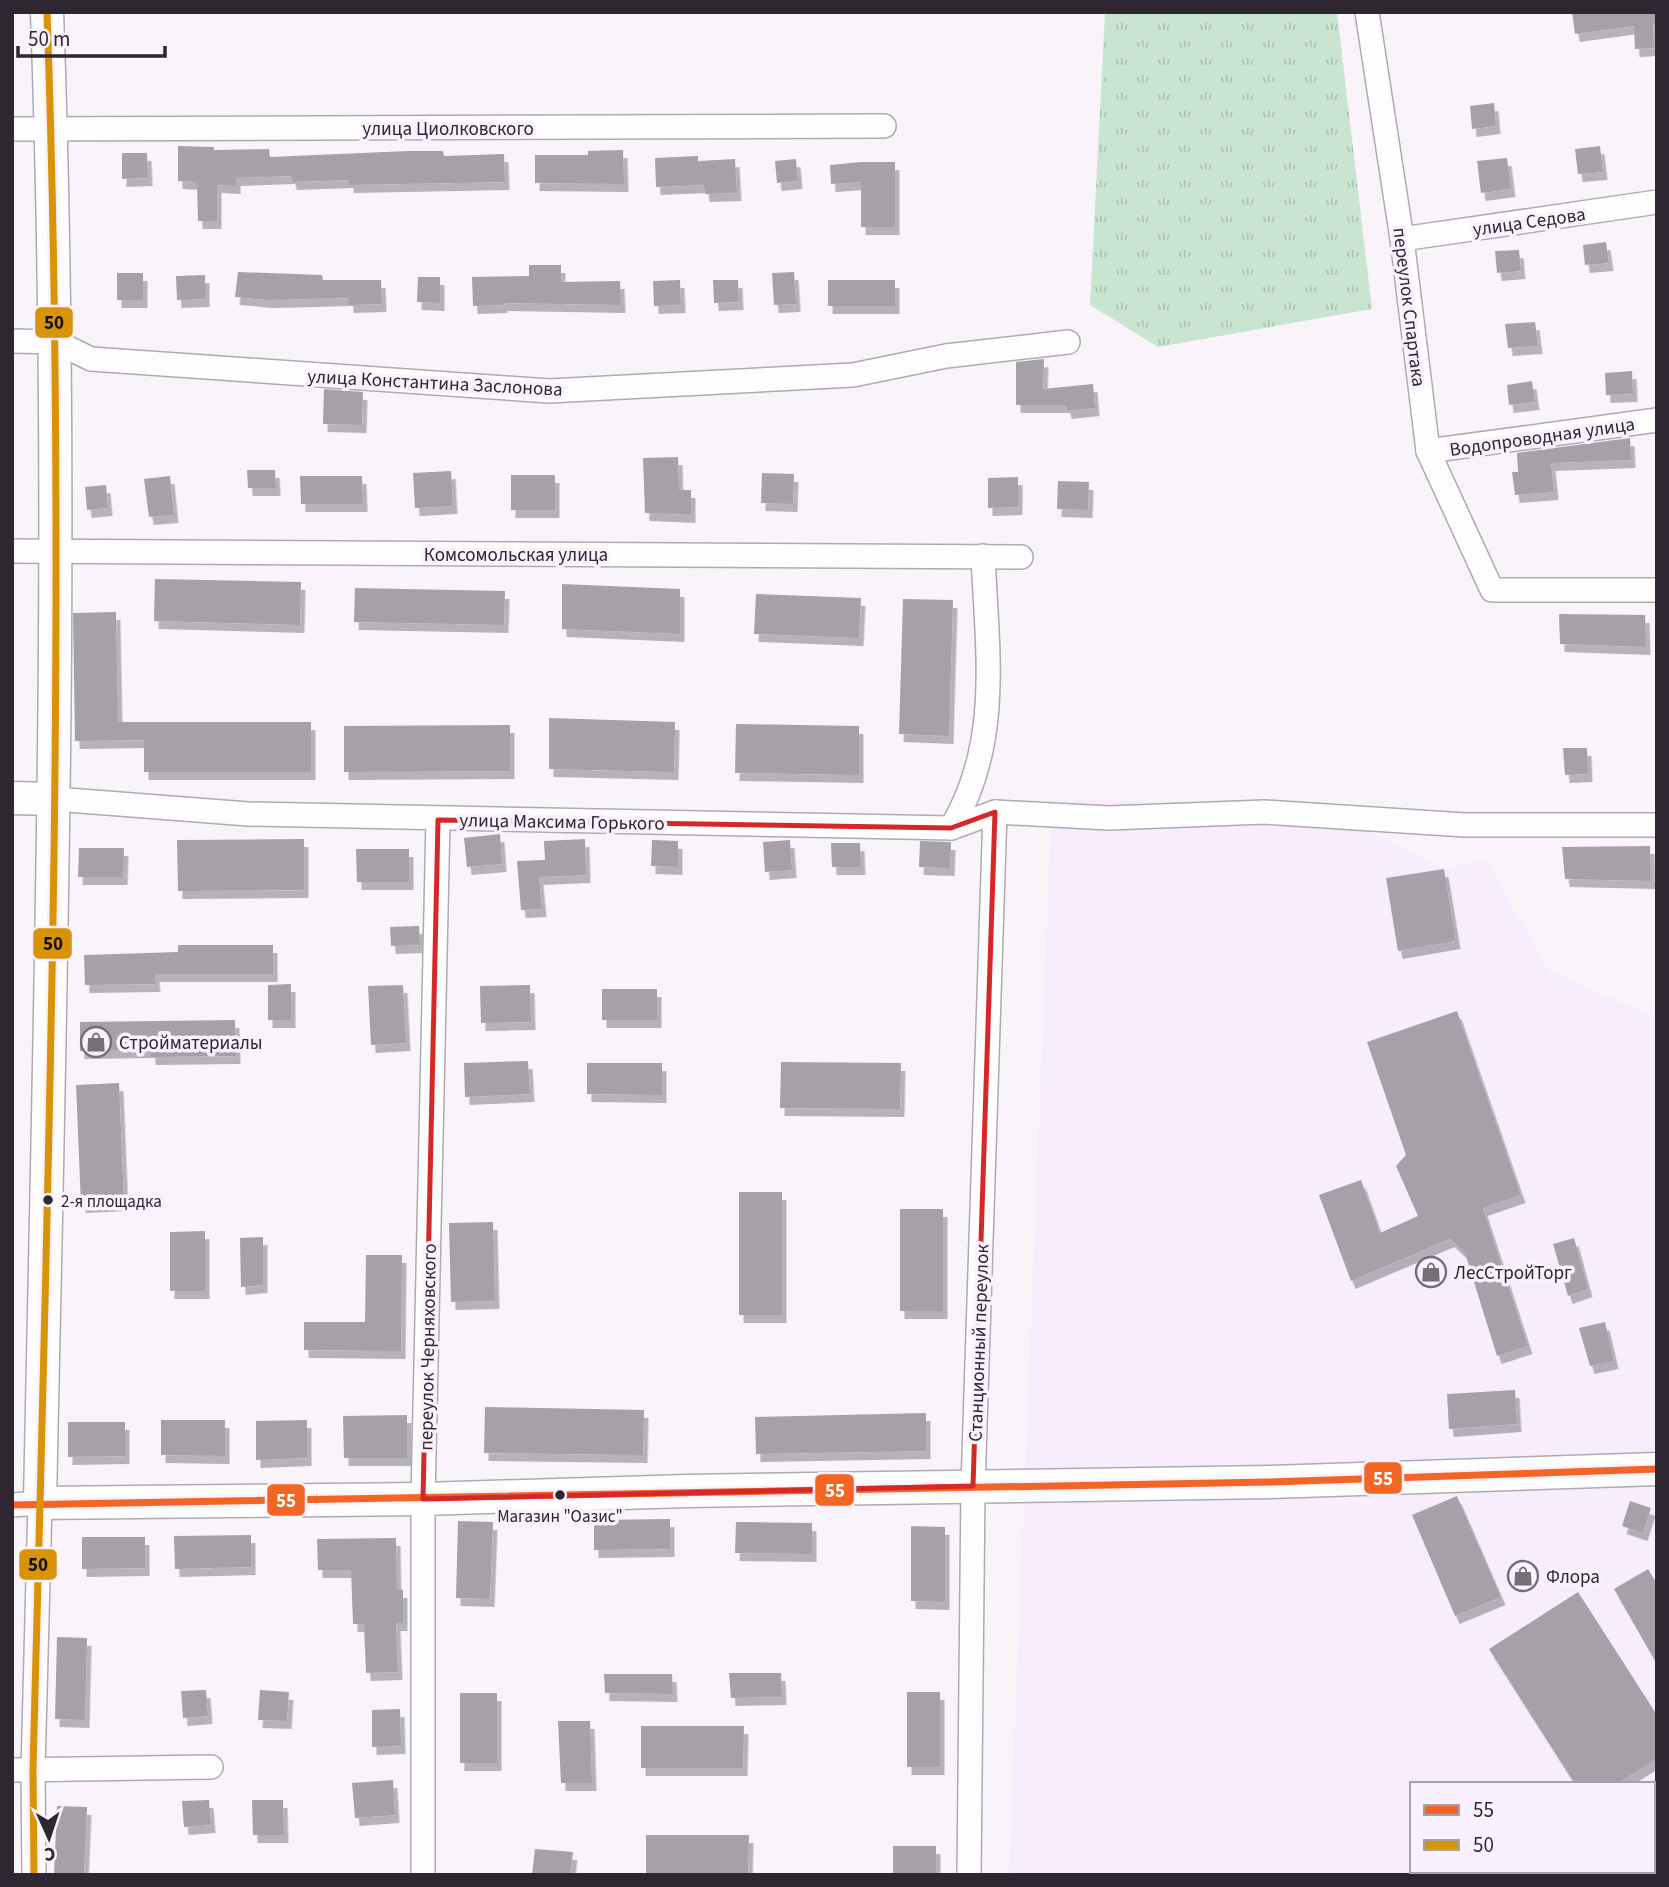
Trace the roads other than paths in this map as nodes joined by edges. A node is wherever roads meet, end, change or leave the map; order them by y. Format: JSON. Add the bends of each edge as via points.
{"nodes":[{"id":1,"x":47,"y":12,"type":"edge"},
{"id":2,"x":1367,"y":12,"type":"edge"},
{"id":3,"x":884,"y":126,"type":"dead end"},
{"id":4,"x":12,"y":129,"type":"edge"},
{"id":5,"x":51,"y":129,"type":"junction"},
{"id":6,"x":1657,"y":202,"type":"edge"},
{"id":7,"x":1402,"y":239,"type":"junction"},
{"id":8,"x":12,"y":341,"type":"edge"},
{"id":9,"x":56,"y":342,"type":"junction"},
{"id":10,"x":1068,"y":342,"type":"dead end"},
{"id":11,"x":1657,"y":420,"type":"edge"},
{"id":12,"x":1428,"y":451,"type":"junction"},
{"id":13,"x":12,"y":551,"type":"edge"},
{"id":14,"x":54,"y":552,"type":"junction"},
{"id":15,"x":984,"y":556,"type":"junction"},
{"id":16,"x":1021,"y":556,"type":"dead end"},
{"id":17,"x":1657,"y":590,"type":"edge"},
{"id":18,"x":12,"y":798,"type":"edge"},
{"id":19,"x":55,"y":799,"type":"junction"},
{"id":20,"x":995,"y":812,"type":"junction"},
{"id":21,"x":438,"y":820,"type":"junction"},
{"id":22,"x":1657,"y":825,"type":"edge"},
{"id":23,"x":951,"y":828,"type":"junction"},
{"id":24,"x":1657,"y":1469,"type":"edge"},
{"id":25,"x":973,"y":1486,"type":"junction"},
{"id":26,"x":423,"y":1499,"type":"junction"},
{"id":27,"x":26,"y":1504,"type":"edge"},
{"id":28,"x":211,"y":1767,"type":"dead end"},
{"id":29,"x":22,"y":1770,"type":"edge"},
{"id":30,"x":34,"y":1875,"type":"edge"},
{"id":31,"x":423,"y":1875,"type":"edge"},
{"id":32,"x":969,"y":1875,"type":"edge"}],
"edges":[{"from":1,"to":5,"type":"street"},
{"from":2,"to":7,"type":"street","name":"переулок Спартака"},
{"from":3,"to":5,"type":"street","name":"улица Циолковского"},
{"from":4,"to":5,"type":"street","name":"улица Циолковского"},
{"from":5,"to":9,"type":"street"},
{"from":6,"to":7,"type":"street","name":"улица Седова"},
{"from":7,"to":12,"type":"street","name":"переулок Спартака"},
{"from":8,"to":9,"type":"street","name":"улица Константина Заслонова"},
{"from":9,"to":10,"type":"street","name":"улица Константина Заслонова","via":[[91,359],[549,391],[853,375],[946,356]]},
{"from":9,"to":14,"type":"street"},
{"from":11,"to":12,"type":"street","name":"Водопроводная улица"},
{"from":12,"to":17,"type":"street","name":"переулок Спартака","via":[[1492,590]]},
{"from":13,"to":14,"type":"street","name":"Комсомольская улица"},
{"from":14,"to":15,"type":"street","name":"Комсомольская улица"},
{"from":14,"to":19,"type":"street"},
{"from":15,"to":16,"type":"street","name":"Комсомольская улица"},
{"from":15,"to":23,"type":"street","via":[[985,737],[977,776]]},
{"from":18,"to":19,"type":"street","name":"улица Максима Горького"},
{"from":19,"to":21,"type":"street","name":"улица Максима Горького","via":[[247,814]]},
{"from":19,"to":27,"type":"street"},
{"from":20,"to":22,"type":"street","name":"улица Максима Горького","via":[[1109,818],[1264,812],[1501,824]]},
{"from":20,"to":23,"type":"street","name":"улица Максима Горького"},
{"from":20,"to":25,"type":"street","name":"Станционный переулок"},
{"from":21,"to":23,"type":"street","name":"улица Максима Горького"},
{"from":21,"to":26,"type":"street","name":"переулок Черняховского"},
{"from":24,"to":25,"type":"street"},
{"from":25,"to":26,"type":"street"},
{"from":25,"to":32,"type":"street","name":"Станционный переулок"},
{"from":26,"to":27,"type":"street"},
{"from":26,"to":31,"type":"street","name":"переулок Черняховского"},
{"from":27,"to":29,"type":"street"},
{"from":28,"to":29,"type":"street"},
{"from":29,"to":30,"type":"street"}]}
